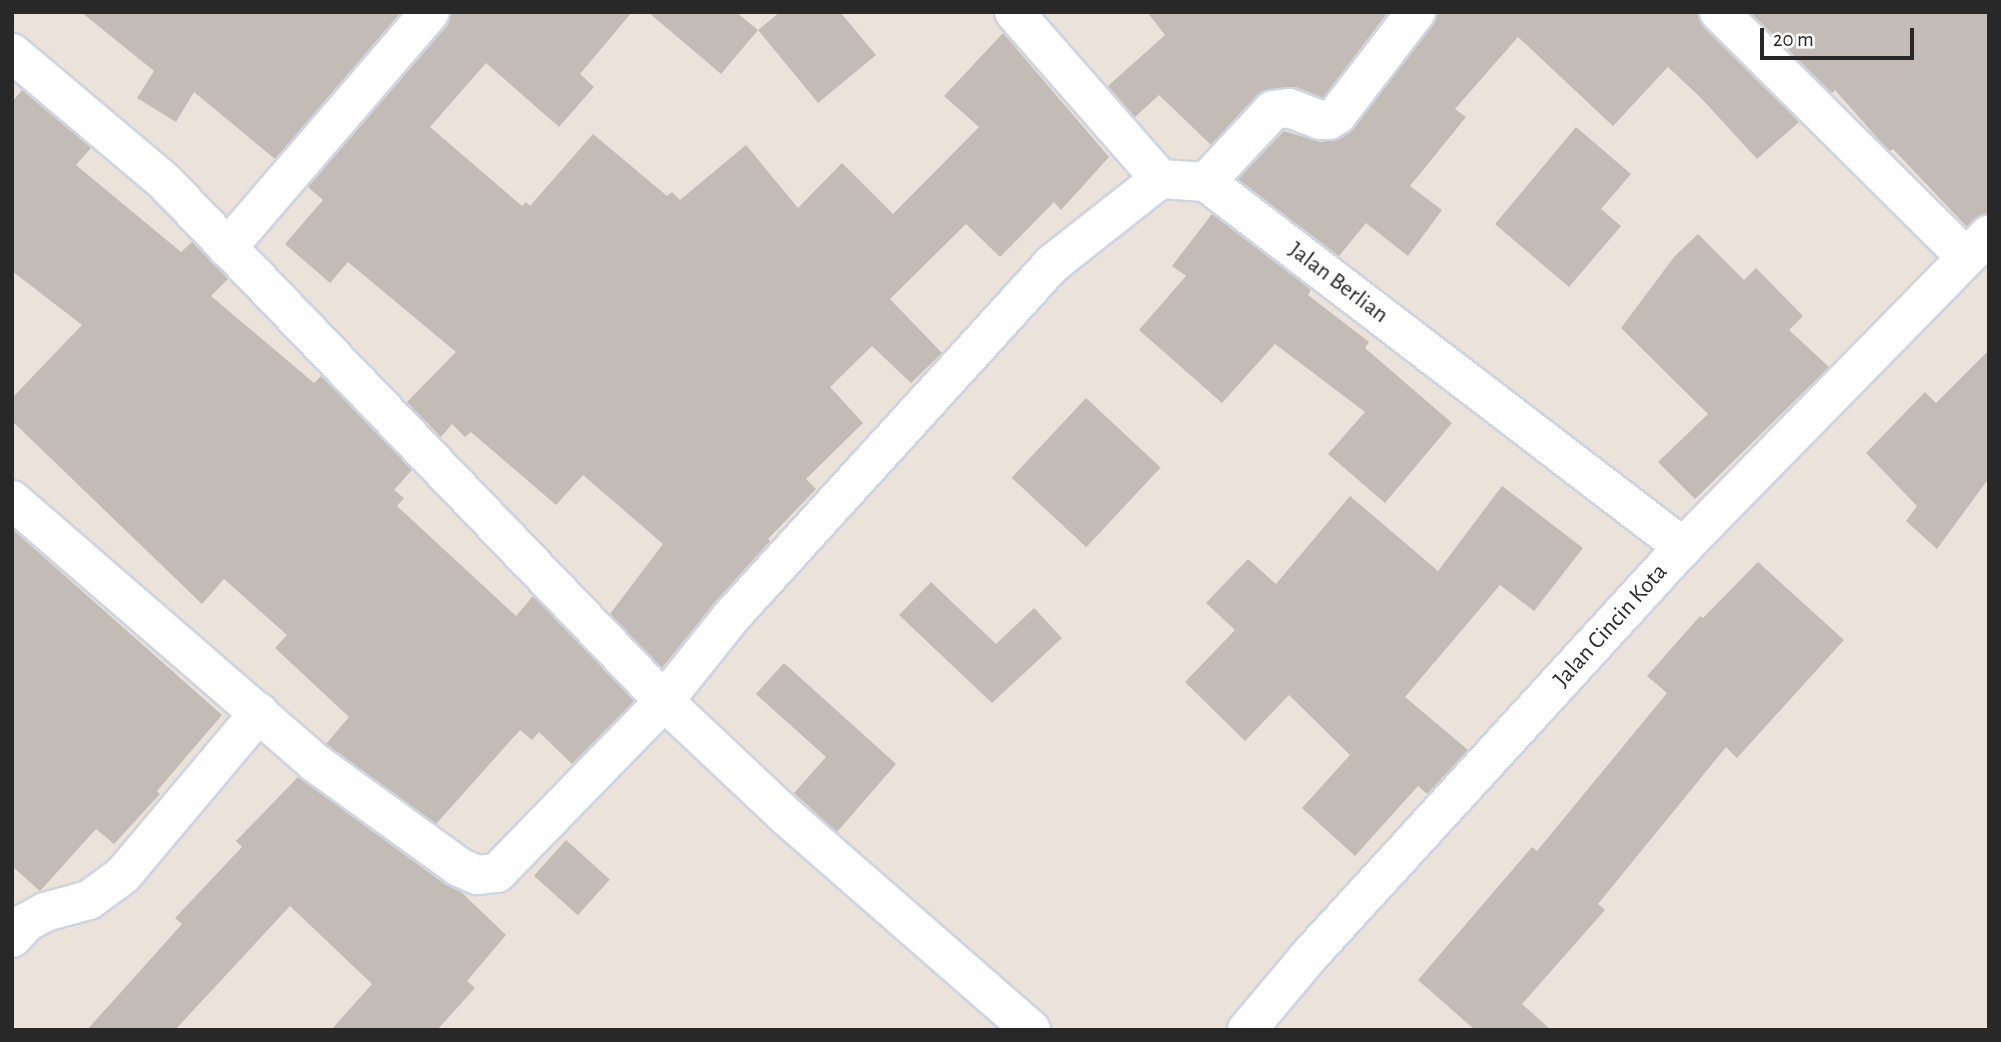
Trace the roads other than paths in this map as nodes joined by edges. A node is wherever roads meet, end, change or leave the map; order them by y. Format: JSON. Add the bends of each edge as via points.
{"nodes":[{"id":1,"x":430,"y":12,"type":"edge"},
{"id":2,"x":1014,"y":12,"type":"edge"},
{"id":3,"x":1416,"y":12,"type":"edge"},
{"id":4,"x":1719,"y":12,"type":"edge"},
{"id":5,"x":12,"y":53,"type":"edge"},
{"id":6,"x":1160,"y":179,"type":"junction"},
{"id":7,"x":1206,"y":182,"type":"junction"},
{"id":8,"x":1978,"y":246,"type":"edge"},
{"id":9,"x":227,"y":248,"type":"junction"},
{"id":10,"x":12,"y":499,"type":"edge"},
{"id":11,"x":1683,"y":547,"type":"junction"},
{"id":12,"x":664,"y":701,"type":"junction"},
{"id":13,"x":259,"y":713,"type":"junction"},
{"id":14,"x":12,"y":938,"type":"edge"},
{"id":15,"x":1031,"y":1030,"type":"edge"},
{"id":16,"x":1247,"y":1030,"type":"edge"}],
"edges":[{"from":1,"to":9,"type":"street"},
{"from":2,"to":6,"type":"street"},
{"from":3,"to":7,"type":"street","via":[[1337,115],[1320,120],[1289,107],[1273,110]]},
{"from":4,"to":8,"type":"street"},
{"from":5,"to":9,"type":"street","via":[[164,181]]},
{"from":6,"to":7,"type":"street"},
{"from":6,"to":12,"type":"street","via":[[1052,264],[731,617]]},
{"from":7,"to":11,"type":"street","name":"Jalan Berlian"},
{"from":8,"to":11,"type":"street","name":"Jalan Cincin Kota"},
{"from":9,"to":12,"type":"street"},
{"from":10,"to":13,"type":"street"},
{"from":11,"to":16,"type":"street","name":"Jalan Cincin Kota","via":[[1318,946]]},
{"from":12,"to":13,"type":"street","via":[[515,857],[497,873],[477,875],[459,867],[326,770]]},
{"from":12,"to":15,"type":"street","via":[[786,816]]},
{"from":13,"to":14,"type":"street","via":[[124,875],[89,900],[27,922]]}]}
